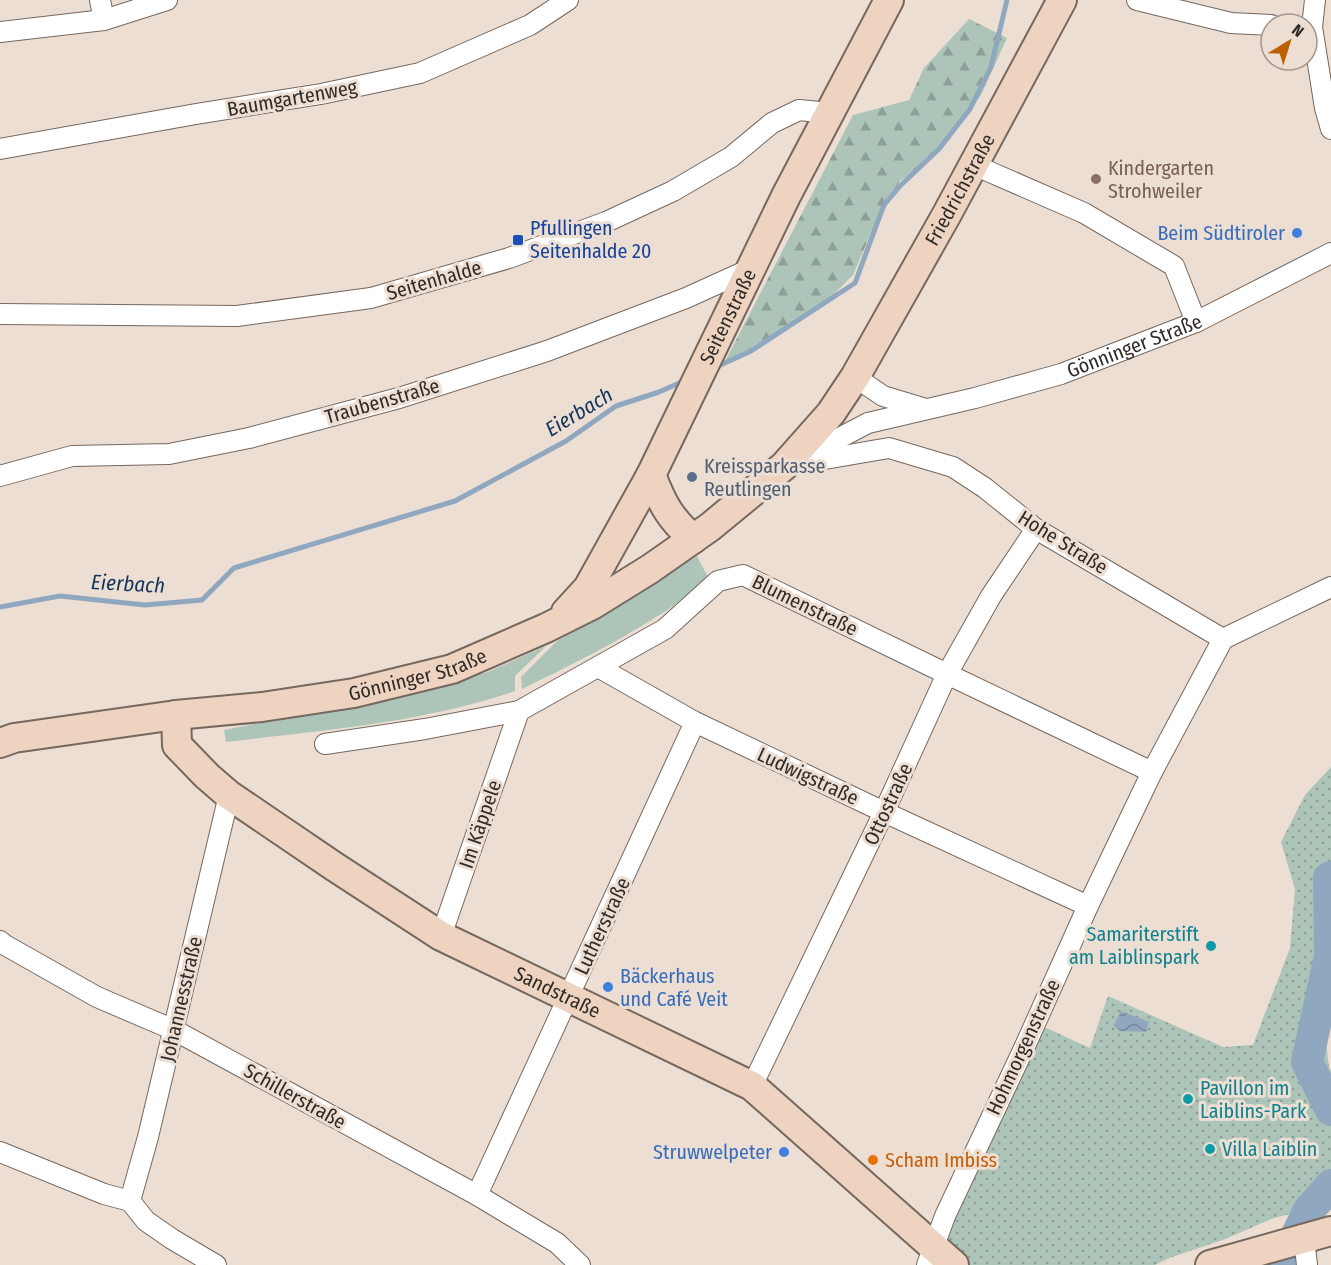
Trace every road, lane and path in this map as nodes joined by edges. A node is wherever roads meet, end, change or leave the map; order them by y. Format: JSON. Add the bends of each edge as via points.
{"nodes":[{"id":1,"x":100,"y":0,"type":"edge"},
{"id":2,"x":167,"y":0,"type":"edge"},
{"id":3,"x":568,"y":0,"type":"edge"},
{"id":4,"x":1062,"y":0,"type":"edge"},
{"id":5,"x":1137,"y":0,"type":"edge"},
{"id":6,"x":880,"y":8,"type":"edge"},
{"id":7,"x":104,"y":20,"type":"junction"},
{"id":8,"x":1259,"y":24,"type":"edge"},
{"id":9,"x":0,"y":32,"type":"edge"},
{"id":10,"x":1318,"y":72,"type":"edge"},
{"id":11,"x":830,"y":113,"type":"junction"},
{"id":12,"x":1331,"y":129,"type":"edge"},
{"id":13,"x":0,"y":149,"type":"edge"},
{"id":14,"x":974,"y":165,"type":"junction"},
{"id":15,"x":1331,"y":253,"type":"edge"},
{"id":16,"x":750,"y":269,"type":"junction"},
{"id":17,"x":0,"y":314,"type":"edge"},
{"id":18,"x":1196,"y":322,"type":"junction"},
{"id":19,"x":855,"y":378,"type":"junction"},
{"id":20,"x":926,"y":409,"type":"junction"},
{"id":21,"x":784,"y":466,"type":"junction"},
{"id":22,"x":651,"y":475,"type":"junction"},
{"id":23,"x":0,"y":476,"type":"edge"},
{"id":24,"x":1036,"y":529,"type":"junction"},
{"id":25,"x":693,"y":539,"type":"junction"},
{"id":26,"x":1331,"y":587,"type":"edge"},
{"id":27,"x":554,"y":624,"type":"junction"},
{"id":28,"x":1223,"y":639,"type":"junction"},
{"id":29,"x":598,"y":667,"type":"junction"},
{"id":30,"x":947,"y":674,"type":"junction"},
{"id":31,"x":519,"y":711,"type":"junction"},
{"id":32,"x":176,"y":715,"type":"junction"},
{"id":33,"x":695,"y":722,"type":"junction"},
{"id":34,"x":0,"y":743,"type":"edge"},
{"id":35,"x":325,"y":744,"type":"dead end"},
{"id":36,"x":1152,"y":772,"type":"junction"},
{"id":37,"x":229,"y":795,"type":"junction"},
{"id":38,"x":884,"y":812,"type":"junction"},
{"id":39,"x":1088,"y":906,"type":"junction"},
{"id":40,"x":441,"y":936,"type":"junction"},
{"id":41,"x":0,"y":941,"type":"edge"},
{"id":42,"x":569,"y":998,"type":"junction"},
{"id":43,"x":174,"y":1030,"type":"junction"},
{"id":44,"x":752,"y":1086,"type":"junction"},
{"id":45,"x":0,"y":1152,"type":"edge"},
{"id":46,"x":477,"y":1195,"type":"junction"},
{"id":47,"x":130,"y":1202,"type":"junction"},
{"id":48,"x":1317,"y":1242,"type":"edge"},
{"id":49,"x":930,"y":1255,"type":"edge"},
{"id":50,"x":216,"y":1265,"type":"edge"},
{"id":51,"x":580,"y":1265,"type":"edge"},
{"id":52,"x":954,"y":1265,"type":"edge"},
{"id":53,"x":1210,"y":1265,"type":"edge"}],
"edges":[{"from":1,"to":7,"type":"street"},
{"from":2,"to":7,"type":"street"},
{"from":3,"to":13,"type":"street","name":"Baumgartenweg","via":[[530,26],[420,73],[321,94]]},
{"from":4,"to":14,"type":"main road","name":"Friedrichstraße"},
{"from":5,"to":8,"type":"street","via":[[1231,23]]},
{"from":6,"to":11,"type":"main road","name":"Seitenstraße"},
{"from":7,"to":9,"type":"street"},
{"from":10,"to":12,"type":"street"},
{"from":11,"to":16,"type":"main road","name":"Seitenstraße"},
{"from":11,"to":17,"type":"street","name":"Seitenhalde","via":[[799,110],[772,123],[731,157],[673,191],[606,222],[509,258],[371,298],[237,316]]},
{"from":14,"to":18,"type":"street","via":[[1084,213],[1174,266]]},
{"from":14,"to":19,"type":"main road","name":"Friedrichstraße"},
{"from":15,"to":18,"type":"street","name":"Gönninger Straße"},
{"from":16,"to":22,"type":"main road","name":"Seitenstraße"},
{"from":16,"to":23,"type":"street","name":"Traubenstraße","via":[[547,351],[399,398],[249,438],[169,454],[72,456]]},
{"from":18,"to":20,"type":"street","name":"Gönninger Straße","via":[[1061,374]]},
{"from":19,"to":20,"type":"street","name":"Gönninger Straße","via":[[883,396]]},
{"from":19,"to":21,"type":"main road","name":"Gönninger Straße","via":[[831,413]]},
{"from":20,"to":21,"type":"street","name":"Gönninger Straße","via":[[868,423]]},
{"from":21,"to":24,"type":"street","name":"Hohe Straße","via":[[889,448],[953,467]]},
{"from":21,"to":25,"type":"main road","name":"Gönninger Straße"},
{"from":22,"to":25,"type":"main road","via":[[663,505]]},
{"from":22,"to":27,"type":"main road","name":"Seitenstraße","via":[[588,588]]},
{"from":24,"to":28,"type":"street","name":"Hohe Straße"},
{"from":24,"to":30,"type":"street","name":"Ottostraße","via":[[991,596]]},
{"from":25,"to":27,"type":"main road","name":"Gönninger Straße","via":[[592,605]]},
{"from":26,"to":28,"type":"street"},
{"from":27,"to":32,"type":"main road","name":"Gönninger Straße","via":[[452,669],[354,693]]},
{"from":28,"to":36,"type":"street","name":"Hohmorgenstraße"},
{"from":29,"to":30,"type":"street","name":"Blumenstraße","via":[[665,629],[718,581],[743,575]]},
{"from":29,"to":31,"type":"street","name":"Blumenstraße"},
{"from":29,"to":33,"type":"street","name":"Ludwigstraße"},
{"from":30,"to":36,"type":"street","name":"Blumenstraße"},
{"from":30,"to":38,"type":"street","name":"Ottostraße"},
{"from":31,"to":35,"type":"street","name":"Blumenstraße"},
{"from":31,"to":40,"type":"street","name":"Im Käppele"},
{"from":32,"to":34,"type":"main road","name":"Gönninger Straße"},
{"from":32,"to":37,"type":"main road","name":"Sandstraße","via":[[177,745]]},
{"from":33,"to":38,"type":"street","name":"Ludwigstraße"},
{"from":33,"to":42,"type":"street","name":"Lutherstraße"},
{"from":36,"to":39,"type":"street","name":"Hohmorgenstraße"},
{"from":37,"to":40,"type":"main road","name":"Sandstraße"},
{"from":37,"to":43,"type":"street","name":"Johannesstraße"},
{"from":38,"to":39,"type":"street","name":"Ludwigstraße"},
{"from":38,"to":44,"type":"street","name":"Ottostraße"},
{"from":39,"to":49,"type":"street","name":"Hohmorgenstraße"},
{"from":40,"to":42,"type":"main road","name":"Sandstraße"},
{"from":41,"to":43,"type":"street","name":"Schillerstraße","via":[[97,997]]},
{"from":42,"to":44,"type":"main road","name":"Sandstraße"},
{"from":42,"to":46,"type":"street","name":"Lutherstraße"},
{"from":43,"to":46,"type":"street","name":"Schillerstraße"},
{"from":43,"to":47,"type":"street","name":"Johannesstraße"},
{"from":44,"to":49,"type":"main road","name":"Sandstraße"},
{"from":45,"to":47,"type":"street"},
{"from":46,"to":51,"type":"street","name":"Schillerstraße","via":[[556,1243]]},
{"from":47,"to":50,"type":"street","via":[[146,1221]]},
{"from":48,"to":53,"type":"main road","via":[[1257,1251]]},
{"from":49,"to":52,"type":"main road","name":"Sandstraße"}]}
